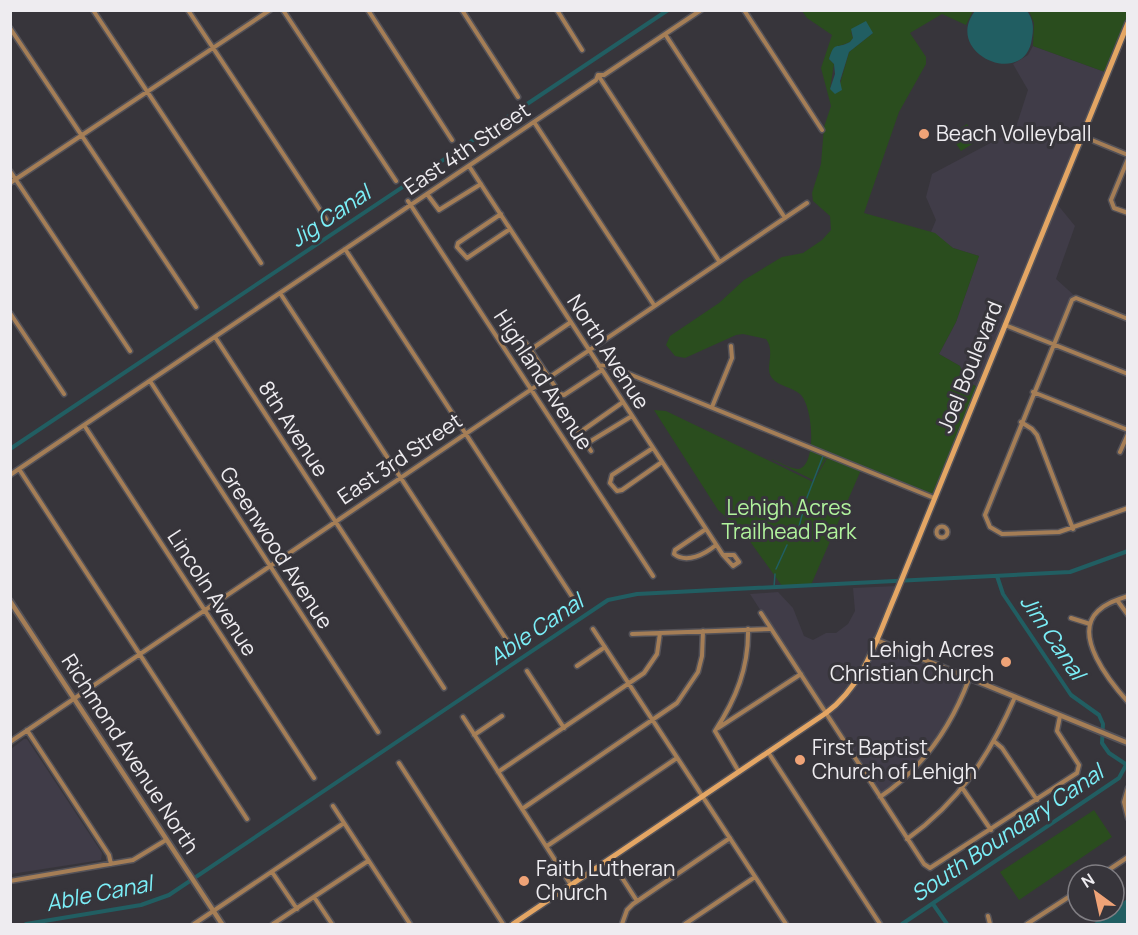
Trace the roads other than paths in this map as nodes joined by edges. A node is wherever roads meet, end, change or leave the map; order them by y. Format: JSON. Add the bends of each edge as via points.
{"nodes":[{"id":1,"x":93,"y":10,"type":"edge"},
{"id":2,"x":188,"y":10,"type":"edge"},
{"id":3,"x":270,"y":10,"type":"edge"},
{"id":4,"x":283,"y":10,"type":"edge"},
{"id":5,"x":368,"y":10,"type":"edge"},
{"id":6,"x":462,"y":10,"type":"edge"},
{"id":7,"x":556,"y":10,"type":"edge"},
{"id":8,"x":701,"y":10,"type":"edge"},
{"id":9,"x":744,"y":10,"type":"edge"},
{"id":10,"x":1128,"y":23,"type":"edge"},
{"id":11,"x":10,"y":28,"type":"edge"},
{"id":12,"x":665,"y":34,"type":"junction"},
{"id":13,"x":213,"y":48,"type":"junction"},
{"id":14,"x":582,"y":50,"type":"dead end"},
{"id":15,"x":598,"y":75,"type":"junction"},
{"id":16,"x":147,"y":92,"type":"junction"},
{"id":17,"x":518,"y":97,"type":"dead end"},
{"id":18,"x":534,"y":122,"type":"junction"},
{"id":19,"x":822,"y":130,"type":"dead end"},
{"id":20,"x":82,"y":136,"type":"junction"},
{"id":21,"x":1082,"y":136,"type":"junction"},
{"id":22,"x":452,"y":140,"type":"dead end"},
{"id":23,"x":1128,"y":155,"type":"edge"},
{"id":24,"x":1128,"y":159,"type":"edge"},
{"id":25,"x":469,"y":166,"type":"junction"},
{"id":26,"x":10,"y":171,"type":"edge"},
{"id":27,"x":16,"y":180,"type":"junction"},
{"id":28,"x":396,"y":181,"type":"dead end"},
{"id":29,"x":10,"y":183,"type":"edge"},
{"id":30,"x":481,"y":184,"type":"junction"},
{"id":31,"x":427,"y":194,"type":"junction"},
{"id":32,"x":409,"y":203,"type":"junction"},
{"id":33,"x":807,"y":203,"type":"dead end"},
{"id":34,"x":1128,"y":213,"type":"edge"},
{"id":35,"x":501,"y":214,"type":"junction"},
{"id":36,"x":785,"y":218,"type":"junction"},
{"id":37,"x":326,"y":219,"type":"dead end"},
{"id":38,"x":510,"y":229,"type":"junction"},
{"id":39,"x":345,"y":249,"type":"junction"},
{"id":40,"x":719,"y":261,"type":"junction"},
{"id":41,"x":261,"y":263,"type":"dead end"},
{"id":42,"x":280,"y":293,"type":"junction"},
{"id":43,"x":654,"y":306,"type":"junction"},
{"id":44,"x":196,"y":308,"type":"dead end"},
{"id":45,"x":10,"y":314,"type":"edge"},
{"id":46,"x":1128,"y":319,"type":"edge"},
{"id":47,"x":571,"y":322,"type":"junction"},
{"id":48,"x":1005,"y":325,"type":"junction"},
{"id":49,"x":215,"y":337,"type":"junction"},
{"id":50,"x":526,"y":344,"type":"dead end"},
{"id":51,"x":1053,"y":344,"type":"junction"},
{"id":52,"x":731,"y":346,"type":"dead end"},
{"id":53,"x":530,"y":350,"type":"junction"},
{"id":54,"x":588,"y":350,"type":"junction"},
{"id":55,"x":130,"y":351,"type":"dead end"},
{"id":56,"x":601,"y":368,"type":"junction"},
{"id":57,"x":1128,"y":374,"type":"edge"},
{"id":58,"x":548,"y":377,"type":"junction"},
{"id":59,"x":150,"y":381,"type":"junction"},
{"id":60,"x":531,"y":389,"type":"junction"},
{"id":61,"x":1033,"y":392,"type":"junction"},
{"id":62,"x":64,"y":394,"type":"dead end"},
{"id":63,"x":623,"y":402,"type":"junction"},
{"id":64,"x":712,"y":407,"type":"junction"},
{"id":65,"x":632,"y":416,"type":"junction"},
{"id":66,"x":1021,"y":422,"type":"junction"},
{"id":67,"x":84,"y":425,"type":"junction"},
{"id":68,"x":574,"y":425,"type":"dead end"},
{"id":69,"x":1128,"y":432,"type":"edge"},
{"id":70,"x":465,"y":433,"type":"junction"},
{"id":71,"x":579,"y":433,"type":"junction"},
{"id":72,"x":586,"y":444,"type":"junction"},
{"id":73,"x":653,"y":448,"type":"junction"},
{"id":74,"x":591,"y":451,"type":"dead end"},
{"id":75,"x":1120,"y":452,"type":"dead end"},
{"id":76,"x":662,"y":462,"type":"junction"},
{"id":77,"x":19,"y":469,"type":"junction"},
{"id":78,"x":10,"y":475,"type":"edge"},
{"id":79,"x":400,"y":477,"type":"junction"},
{"id":80,"x":615,"y":489,"type":"junction"},
{"id":81,"x":620,"y":496,"type":"dead end"},
{"id":82,"x":934,"y":498,"type":"junction"},
{"id":83,"x":1128,"y":508,"type":"edge"},
{"id":84,"x":335,"y":521,"type":"junction"},
{"id":85,"x":924,"y":524,"type":"junction"},
{"id":86,"x":706,"y":529,"type":"junction"},
{"id":87,"x":937,"y":529,"type":"dead end"},
{"id":88,"x":1073,"y":529,"type":"junction"},
{"id":89,"x":716,"y":545,"type":"junction"},
{"id":90,"x":723,"y":555,"type":"dead end"},
{"id":91,"x":269,"y":565,"type":"junction"},
{"id":92,"x":653,"y":576,"type":"dead end"},
{"id":93,"x":1128,"y":596,"type":"edge"},
{"id":94,"x":573,"y":598,"type":"dead end"},
{"id":95,"x":1117,"y":600,"type":"junction"},
{"id":96,"x":10,"y":601,"type":"edge"},
{"id":97,"x":204,"y":609,"type":"junction"},
{"id":98,"x":761,"y":613,"type":"dead end"},
{"id":99,"x":1128,"y":615,"type":"edge"},
{"id":100,"x":1071,"y":618,"type":"dead end"},
{"id":101,"x":1090,"y":624,"type":"junction"},
{"id":102,"x":748,"y":628,"type":"junction"},
{"id":103,"x":593,"y":629,"type":"dead end"},
{"id":104,"x":771,"y":629,"type":"junction"},
{"id":105,"x":704,"y":631,"type":"junction"},
{"id":106,"x":660,"y":633,"type":"junction"},
{"id":107,"x":632,"y":634,"type":"dead end"},
{"id":108,"x":876,"y":640,"type":"junction"},
{"id":109,"x":508,"y":642,"type":"dead end"},
{"id":110,"x":605,"y":647,"type":"junction"},
{"id":111,"x":139,"y":653,"type":"junction"},
{"id":112,"x":577,"y":666,"type":"dead end"},
{"id":113,"x":526,"y":671,"type":"dead end"},
{"id":114,"x":801,"y":674,"type":"junction"},
{"id":115,"x":969,"y":679,"type":"junction"},
{"id":116,"x":629,"y":684,"type":"junction"},
{"id":117,"x":444,"y":688,"type":"dead end"},
{"id":118,"x":1015,"y":697,"type":"junction"},
{"id":119,"x":74,"y":698,"type":"junction"},
{"id":120,"x":1128,"y":702,"type":"edge"},
{"id":121,"x":826,"y":713,"type":"junction"},
{"id":122,"x":502,"y":716,"type":"dead end"},
{"id":123,"x":1060,"y":716,"type":"junction"},
{"id":124,"x":463,"y":717,"type":"dead end"},
{"id":125,"x":653,"y":721,"type":"junction"},
{"id":126,"x":564,"y":728,"type":"junction"},
{"id":127,"x":717,"y":728,"type":"junction"},
{"id":128,"x":27,"y":730,"type":"junction"},
{"id":129,"x":378,"y":732,"type":"dead end"},
{"id":130,"x":474,"y":735,"type":"junction"},
{"id":131,"x":10,"y":741,"type":"edge"},
{"id":132,"x":995,"y":742,"type":"junction"},
{"id":133,"x":1128,"y":743,"type":"edge"},
{"id":134,"x":768,"y":752,"type":"junction"},
{"id":135,"x":677,"y":758,"type":"junction"},
{"id":136,"x":399,"y":763,"type":"dead end"},
{"id":137,"x":498,"y":772,"type":"junction"},
{"id":138,"x":739,"y":772,"type":"junction"},
{"id":139,"x":314,"y":778,"type":"dead end"},
{"id":140,"x":1128,"y":788,"type":"edge"},
{"id":141,"x":963,"y":789,"type":"junction"},
{"id":142,"x":702,"y":797,"type":"junction"},
{"id":143,"x":880,"y":798,"type":"junction"},
{"id":144,"x":1037,"y":800,"type":"junction"},
{"id":145,"x":333,"y":806,"type":"dead end"},
{"id":146,"x":522,"y":809,"type":"junction"},
{"id":147,"x":1128,"y":818,"type":"edge"},
{"id":148,"x":247,"y":819,"type":"dead end"},
{"id":149,"x":344,"y":824,"type":"junction"},
{"id":150,"x":991,"y":830,"type":"junction"},
{"id":151,"x":730,"y":838,"type":"junction"},
{"id":152,"x":908,"y":838,"type":"junction"},
{"id":153,"x":166,"y":840,"type":"junction"},
{"id":154,"x":547,"y":846,"type":"junction"},
{"id":155,"x":610,"y":859,"type":"junction"},
{"id":156,"x":368,"y":861,"type":"junction"},
{"id":157,"x":111,"y":864,"type":"junction"},
{"id":158,"x":272,"y":872,"type":"junction"},
{"id":159,"x":755,"y":877,"type":"junction"},
{"id":160,"x":10,"y":881,"type":"edge"},
{"id":161,"x":572,"y":885,"type":"junction"},
{"id":162,"x":314,"y":897,"type":"junction"},
{"id":163,"x":1066,"y":899,"type":"edge"},
{"id":164,"x":637,"y":901,"type":"junction"},
{"id":165,"x":297,"y":909,"type":"junction"},
{"id":166,"x":213,"y":912,"type":"junction"},
{"id":167,"x":988,"y":916,"type":"dead end"},
{"id":168,"x":194,"y":924,"type":"edge"},
{"id":169,"x":222,"y":924,"type":"edge"},
{"id":170,"x":273,"y":924,"type":"edge"},
{"id":171,"x":333,"y":924,"type":"edge"},
{"id":172,"x":410,"y":924,"type":"edge"},
{"id":173,"x":504,"y":924,"type":"edge"},
{"id":174,"x":513,"y":924,"type":"edge"},
{"id":175,"x":622,"y":924,"type":"edge"},
{"id":176,"x":685,"y":924,"type":"edge"},
{"id":177,"x":786,"y":924,"type":"edge"},
{"id":178,"x":880,"y":924,"type":"edge"},
{"id":179,"x":990,"y":924,"type":"edge"},
{"id":180,"x":1028,"y":924,"type":"edge"}],
"edges":[{"from":1,"to":16,"type":"street"},
{"from":2,"to":13,"type":"street"},
{"from":3,"to":13,"type":"street"},
{"from":4,"to":28,"type":"street"},
{"from":5,"to":22,"type":"street"},
{"from":6,"to":17,"type":"street"},
{"from":7,"to":14,"type":"street"},
{"from":8,"to":12,"type":"street","name":"East 4th Street"},
{"from":9,"to":19,"type":"street"},
{"from":10,"to":21,"type":"main road","name":"Joel Boulevard"},
{"from":11,"to":20,"type":"street"},
{"from":12,"to":15,"type":"street","name":"East 4th Street","via":[[604,75]]},
{"from":12,"to":36,"type":"street"},
{"from":13,"to":16,"type":"street"},
{"from":13,"to":37,"type":"street"},
{"from":15,"to":18,"type":"street","name":"East 4th Street"},
{"from":15,"to":40,"type":"street"},
{"from":16,"to":20,"type":"street"},
{"from":16,"to":41,"type":"street"},
{"from":18,"to":25,"type":"street","name":"East 4th Street"},
{"from":18,"to":43,"type":"street"},
{"from":20,"to":27,"type":"street"},
{"from":20,"to":44,"type":"street"},
{"from":21,"to":23,"type":"street"},
{"from":21,"to":48,"type":"main road","name":"Joel Boulevard"},
{"from":24,"to":34,"type":"street","via":[[1111,205]]},
{"from":25,"to":30,"type":"street","name":"North Avenue"},
{"from":25,"to":31,"type":"street","name":"East 4th Street"},
{"from":26,"to":27,"type":"street"},
{"from":27,"to":29,"type":"street"},
{"from":27,"to":55,"type":"street"},
{"from":30,"to":31,"type":"street","via":[[439,210]]},
{"from":30,"to":35,"type":"street","name":"North Avenue"},
{"from":31,"to":32,"type":"street","name":"East 4th Street"},
{"from":32,"to":39,"type":"street","name":"East 4th Street"},
{"from":32,"to":60,"type":"street","name":"Highland Avenue"},
{"from":33,"to":36,"type":"street","name":"East 3rd Street"},
{"from":35,"to":38,"type":"street","name":"North Avenue"},
{"from":35,"to":38,"type":"street","via":[[457,247],[467,258]]},
{"from":36,"to":40,"type":"street","name":"East 3rd Street"},
{"from":38,"to":47,"type":"street","name":"North Avenue"},
{"from":39,"to":42,"type":"street","name":"East 4th Street"},
{"from":39,"to":70,"type":"street"},
{"from":40,"to":43,"type":"street","name":"East 3rd Street"},
{"from":42,"to":49,"type":"street","name":"East 4th Street"},
{"from":42,"to":79,"type":"street"},
{"from":43,"to":54,"type":"street","name":"East 3rd Street"},
{"from":45,"to":62,"type":"street"},
{"from":46,"to":51,"type":"street","via":[[1076,298]]},
{"from":47,"to":53,"type":"street"},
{"from":47,"to":54,"type":"street","name":"North Avenue"},
{"from":48,"to":51,"type":"street"},
{"from":48,"to":82,"type":"main road","name":"Joel Boulevard"},
{"from":49,"to":59,"type":"street","name":"East 4th Street"},
{"from":49,"to":84,"type":"street","name":"8th Avenue"},
{"from":50,"to":53,"type":"street"},
{"from":51,"to":57,"type":"street"},
{"from":51,"to":61,"type":"street"},
{"from":52,"to":64,"type":"street","via":[[732,358]]},
{"from":53,"to":58,"type":"street"},
{"from":54,"to":56,"type":"street","name":"North Avenue"},
{"from":54,"to":58,"type":"street","name":"East 3rd Street"},
{"from":56,"to":58,"type":"street","via":[[564,395]]},
{"from":56,"to":63,"type":"street","name":"North Avenue"},
{"from":56,"to":64,"type":"street","via":[[607,365]]},
{"from":58,"to":60,"type":"street","name":"East 3rd Street"},
{"from":59,"to":67,"type":"street","name":"East 4th Street"},
{"from":59,"to":91,"type":"street","name":"Greenwood Avenue"},
{"from":60,"to":70,"type":"street","name":"East 3rd Street"},
{"from":60,"to":92,"type":"street","name":"Highland Avenue"},
{"from":61,"to":66,"type":"street"},
{"from":61,"to":69,"type":"street"},
{"from":63,"to":65,"type":"street","name":"North Avenue"},
{"from":63,"to":71,"type":"street"},
{"from":64,"to":82,"type":"street"},
{"from":65,"to":72,"type":"street"},
{"from":65,"to":73,"type":"street","name":"North Avenue"},
{"from":66,"to":88,"type":"street","via":[[1037,435]]},
{"from":66,"to":88,"type":"street","via":[[986,510],[988,523],[1006,534]]},
{"from":67,"to":77,"type":"street","name":"East 4th Street"},
{"from":67,"to":97,"type":"street","name":"Lincoln Avenue"},
{"from":68,"to":71,"type":"street"},
{"from":69,"to":75,"type":"street"},
{"from":70,"to":79,"type":"street","name":"East 3rd Street"},
{"from":70,"to":94,"type":"street"},
{"from":71,"to":72,"type":"street"},
{"from":72,"to":74,"type":"street"},
{"from":73,"to":76,"type":"street","name":"North Avenue"},
{"from":73,"to":80,"type":"street","via":[[612,475],[610,483]]},
{"from":76,"to":80,"type":"street","via":[[622,490]]},
{"from":76,"to":86,"type":"street","name":"North Avenue"},
{"from":77,"to":78,"type":"street","name":"East 4th Street"},
{"from":77,"to":111,"type":"street"},
{"from":79,"to":84,"type":"street","name":"East 3rd Street"},
{"from":79,"to":109,"type":"street"},
{"from":80,"to":81,"type":"street"},
{"from":82,"to":85,"type":"main road","name":"Joel Boulevard"},
{"from":83,"to":88,"type":"street"},
{"from":84,"to":91,"type":"street","name":"East 3rd Street"},
{"from":84,"to":117,"type":"street","name":"8th Avenue"},
{"from":85,"to":87,"type":"street"},
{"from":85,"to":108,"type":"main road","name":"Joel Boulevard"},
{"from":86,"to":89,"type":"street","name":"North Avenue"},
{"from":86,"to":89,"type":"street","via":[[674,554],[700,556]]},
{"from":89,"to":90,"type":"street","name":"North Avenue"},
{"from":91,"to":97,"type":"street","name":"East 3rd Street"},
{"from":91,"to":129,"type":"street","name":"Greenwood Avenue"},
{"from":93,"to":95,"type":"street"},
{"from":95,"to":99,"type":"street"},
{"from":95,"to":101,"type":"street","via":[[1098,611]]},
{"from":96,"to":119,"type":"street","name":"Richmond Avenue North"},
{"from":97,"to":111,"type":"street","name":"East 3rd Street"},
{"from":97,"to":139,"type":"street","name":"Lincoln Avenue"},
{"from":98,"to":104,"type":"street"},
{"from":100,"to":101,"type":"street"},
{"from":101,"to":120,"type":"street","via":[[1092,650]]},
{"from":102,"to":104,"type":"street"},
{"from":102,"to":105,"type":"street"},
{"from":102,"to":127,"type":"street","via":[[741,681]]},
{"from":103,"to":110,"type":"street"},
{"from":104,"to":114,"type":"street"},
{"from":105,"to":106,"type":"street"},
{"from":105,"to":125,"type":"street","via":[[702,656],[693,683],[677,703]]},
{"from":106,"to":107,"type":"street"},
{"from":106,"to":116,"type":"street","via":[[654,662]]},
{"from":108,"to":115,"type":"street"},
{"from":108,"to":121,"type":"main road","name":"Joel Boulevard","via":[[852,688]]},
{"from":110,"to":112,"type":"street"},
{"from":110,"to":116,"type":"street"},
{"from":111,"to":119,"type":"street","name":"East 3rd Street"},
{"from":111,"to":148,"type":"street"},
{"from":113,"to":126,"type":"street"},
{"from":114,"to":121,"type":"street"},
{"from":114,"to":127,"type":"street"},
{"from":115,"to":118,"type":"street"},
{"from":115,"to":143,"type":"street","via":[[938,741],[911,772]]},
{"from":116,"to":125,"type":"street"},
{"from":116,"to":126,"type":"street"},
{"from":118,"to":123,"type":"street"},
{"from":118,"to":132,"type":"street"},
{"from":119,"to":128,"type":"street","name":"East 3rd Street"},
{"from":119,"to":153,"type":"street","name":"Richmond Avenue North"},
{"from":121,"to":134,"type":"main road","name":"Joel Boulevard"},
{"from":121,"to":143,"type":"street"},
{"from":122,"to":130,"type":"street"},
{"from":123,"to":133,"type":"street"},
{"from":123,"to":144,"type":"street","via":[[1057,731],[1079,769]]},
{"from":124,"to":130,"type":"street"},
{"from":125,"to":135,"type":"street"},
{"from":125,"to":146,"type":"street"},
{"from":126,"to":137,"type":"street"},
{"from":127,"to":138,"type":"street","via":[[716,736]]},
{"from":128,"to":131,"type":"street","name":"East 3rd Street"},
{"from":128,"to":157,"type":"street","via":[[109,855]]},
{"from":130,"to":137,"type":"street"},
{"from":132,"to":141,"type":"street"},
{"from":132,"to":144,"type":"street"},
{"from":134,"to":138,"type":"main road","name":"Joel Boulevard"},
{"from":134,"to":178,"type":"street"},
{"from":135,"to":142,"type":"street"},
{"from":135,"to":154,"type":"street"},
{"from":136,"to":173,"type":"street"},
{"from":137,"to":146,"type":"street"},
{"from":138,"to":142,"type":"main road","name":"Joel Boulevard"},
{"from":140,"to":147,"type":"street","via":[[1124,802]]},
{"from":141,"to":150,"type":"street"},
{"from":141,"to":152,"type":"street"},
{"from":142,"to":151,"type":"street"},
{"from":142,"to":155,"type":"main road","name":"Joel Boulevard"},
{"from":143,"to":152,"type":"street"},
{"from":144,"to":150,"type":"street"},
{"from":145,"to":149,"type":"street"},
{"from":146,"to":154,"type":"street"},
{"from":149,"to":156,"type":"street"},
{"from":149,"to":158,"type":"street"},
{"from":150,"to":152,"type":"street","via":[[930,868]]},
{"from":151,"to":159,"type":"street"},
{"from":151,"to":164,"type":"street"},
{"from":153,"to":157,"type":"street","via":[[138,858]]},
{"from":153,"to":166,"type":"street","name":"Richmond Avenue North"},
{"from":154,"to":161,"type":"street"},
{"from":155,"to":161,"type":"main road","name":"Joel Boulevard"},
{"from":155,"to":164,"type":"street"},
{"from":156,"to":162,"type":"street"},
{"from":156,"to":172,"type":"street"},
{"from":157,"to":160,"type":"street"},
{"from":158,"to":165,"type":"street"},
{"from":158,"to":166,"type":"street"},
{"from":159,"to":176,"type":"street"},
{"from":159,"to":177,"type":"street"},
{"from":161,"to":174,"type":"main road","name":"Joel Boulevard"},
{"from":162,"to":165,"type":"street"},
{"from":162,"to":171,"type":"street"},
{"from":163,"to":180,"type":"street"},
{"from":164,"to":175,"type":"street","via":[[627,910]]},
{"from":165,"to":170,"type":"street"},
{"from":166,"to":168,"type":"street"},
{"from":166,"to":169,"type":"street","name":"Richmond Avenue North"},
{"from":167,"to":179,"type":"street"}]}
